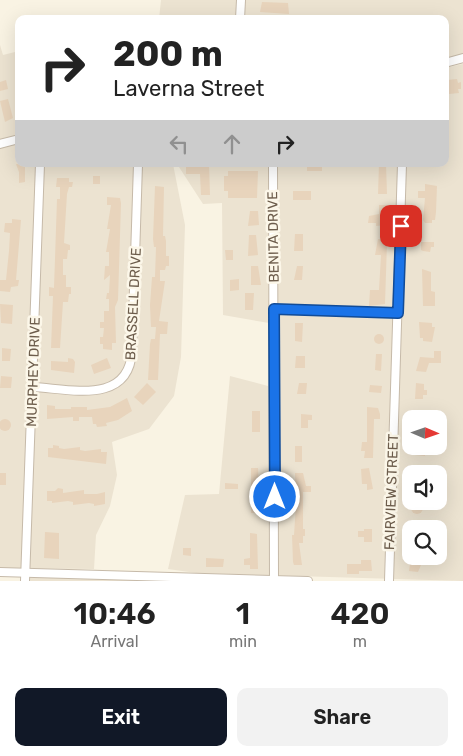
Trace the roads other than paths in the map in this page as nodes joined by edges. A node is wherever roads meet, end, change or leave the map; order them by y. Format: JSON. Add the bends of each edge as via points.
{"nodes":[{"id":1,"x":241,"y":0,"type":"edge"},
{"id":2,"x":240,"y":15,"type":"edge"},
{"id":3,"x":463,"y":58,"type":"edge"},
{"id":4,"x":449,"y":61,"type":"edge"},
{"id":5,"x":15,"y":140,"type":"edge"},
{"id":6,"x":0,"y":144,"type":"edge"},
{"id":7,"x":40,"y":167,"type":"edge"},
{"id":8,"x":138,"y":167,"type":"edge"},
{"id":9,"x":273,"y":167,"type":"edge"},
{"id":10,"x":402,"y":167,"type":"edge"},
{"id":11,"x":274,"y":309,"type":"junction"},
{"id":12,"x":398,"y":313,"type":"junction"},
{"id":13,"x":33,"y":387,"type":"junction"},
{"id":14,"x":0,"y":572,"type":"edge"},
{"id":15,"x":26,"y":572,"type":"junction"},
{"id":16,"x":274,"y":580,"type":"edge"},
{"id":17,"x":25,"y":581,"type":"edge"},
{"id":18,"x":308,"y":581,"type":"edge"},
{"id":19,"x":388,"y":581,"type":"edge"}],
"edges":[{"from":1,"to":2,"type":"street"},
{"from":3,"to":4,"type":"street"},
{"from":5,"to":6,"type":"street"},
{"from":7,"to":13,"type":"street","name":"MURPHEY DRIVE"},
{"from":8,"to":13,"type":"street","name":"BRASSELL DRIVE","via":[[129,369],[117,384],[101,390]]},
{"from":9,"to":11,"type":"street","name":"BENITA DRIVE"},
{"from":10,"to":12,"type":"street","name":"FAIRVIEW STREET"},
{"from":11,"to":12,"type":"street"},
{"from":11,"to":16,"type":"street","name":"BENITA DRIVE"},
{"from":12,"to":19,"type":"street","name":"FAIRVIEW STREET"},
{"from":13,"to":15,"type":"street","name":"MURPHEY DRIVE"},
{"from":14,"to":15,"type":"street"},
{"from":15,"to":16,"type":"street"},
{"from":15,"to":17,"type":"street","name":"MURPHEY DRIVE"},
{"from":16,"to":18,"type":"street"}]}
